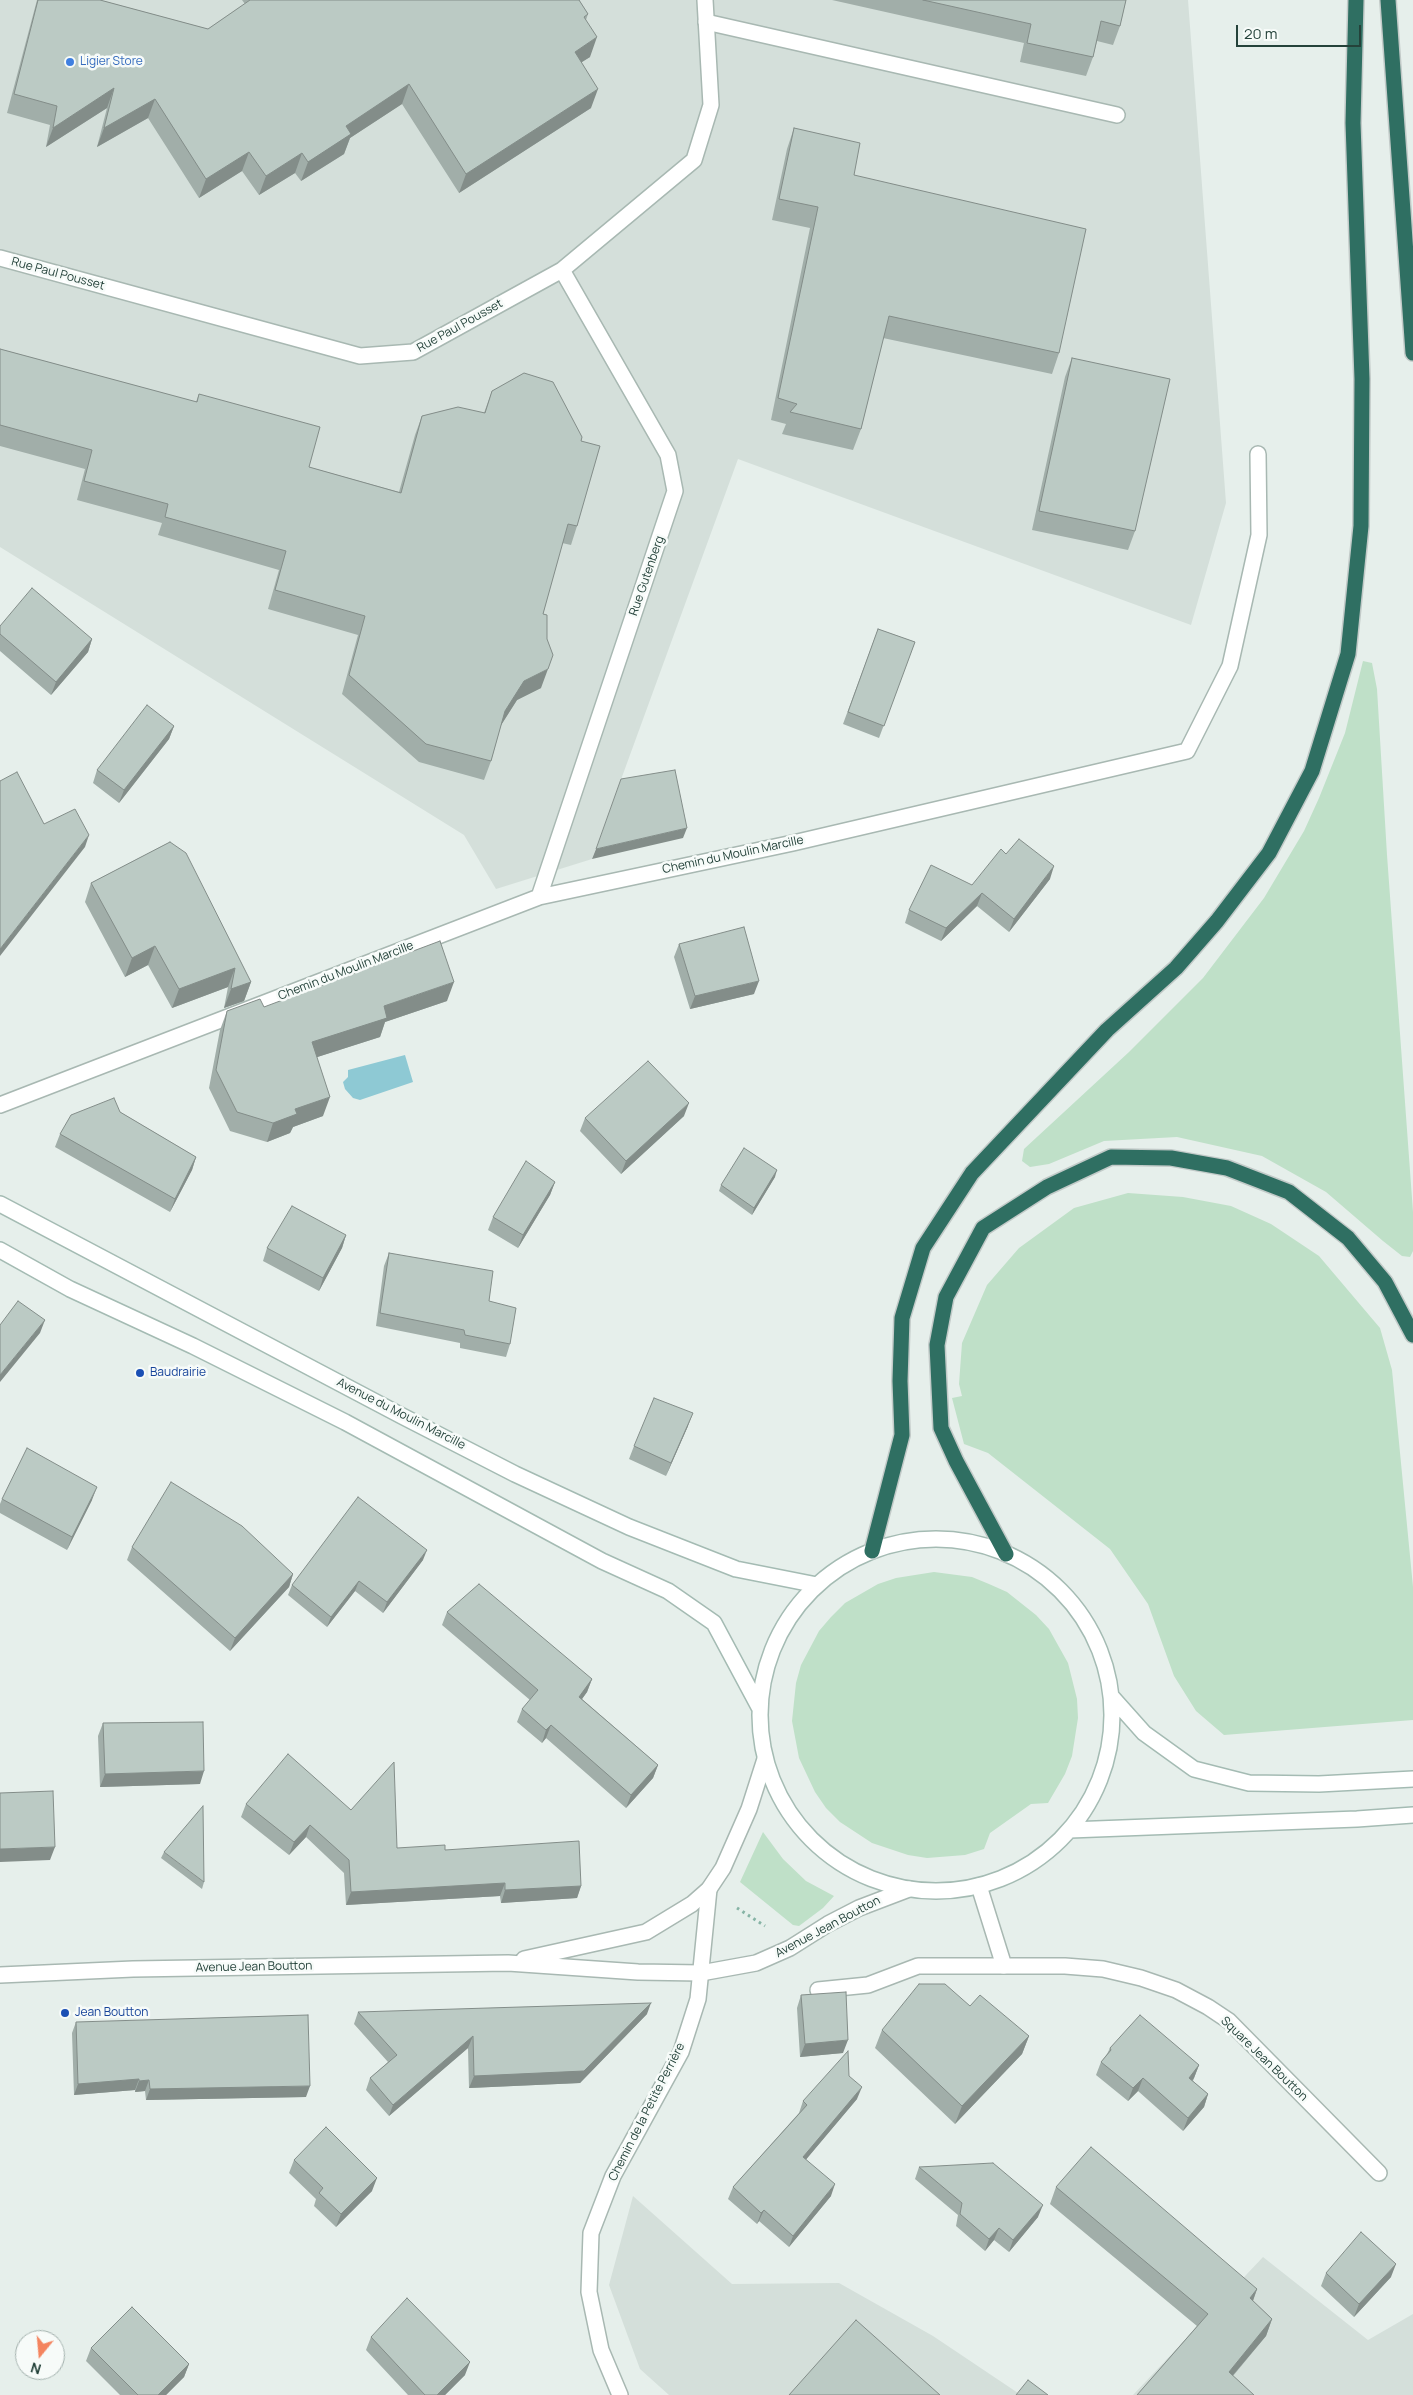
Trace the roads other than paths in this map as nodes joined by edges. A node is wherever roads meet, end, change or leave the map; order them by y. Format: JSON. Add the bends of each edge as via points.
{"nodes":[{"id":1,"x":705,"y":0,"type":"edge"},
{"id":2,"x":1356,"y":0,"type":"edge"},
{"id":3,"x":1388,"y":0,"type":"edge"},
{"id":4,"x":706,"y":22,"type":"junction"},
{"id":5,"x":1117,"y":114,"type":"dead end"},
{"id":6,"x":0,"y":258,"type":"edge"},
{"id":7,"x":562,"y":270,"type":"junction"},
{"id":8,"x":1413,"y":353,"type":"edge"},
{"id":9,"x":1258,"y":454,"type":"dead end"},
{"id":10,"x":539,"y":897,"type":"junction"},
{"id":11,"x":0,"y":1105,"type":"edge"},
{"id":12,"x":0,"y":1204,"type":"edge"},
{"id":13,"x":0,"y":1250,"type":"edge"},
{"id":14,"x":1413,"y":1335,"type":"edge"},
{"id":15,"x":872,"y":1551,"type":"junction"},
{"id":16,"x":1006,"y":1554,"type":"junction"},
{"id":17,"x":817,"y":1585,"type":"junction"},
{"id":18,"x":1111,"y":1696,"type":"junction"},
{"id":19,"x":759,"y":1707,"type":"junction"},
{"id":20,"x":765,"y":1759,"type":"junction"},
{"id":21,"x":1413,"y":1779,"type":"edge"},
{"id":22,"x":1413,"y":1815,"type":"edge"},
{"id":23,"x":1070,"y":1830,"type":"junction"},
{"id":24,"x":979,"y":1886,"type":"junction"},
{"id":25,"x":709,"y":1889,"type":"junction"},
{"id":26,"x":909,"y":1889,"type":"junction"},
{"id":27,"x":508,"y":1963,"type":"junction"},
{"id":28,"x":1004,"y":1966,"type":"junction"},
{"id":29,"x":701,"y":1973,"type":"junction"},
{"id":30,"x":0,"y":1975,"type":"edge"},
{"id":31,"x":818,"y":1990,"type":"dead end"},
{"id":32,"x":1380,"y":2173,"type":"dead end"},
{"id":33,"x":620,"y":2395,"type":"edge"}],
"edges":[{"from":1,"to":4,"type":"street","name":"Rue Paul Pousset"},
{"from":2,"to":15,"type":"highway","via":[[1352,124],[1362,379],[1361,526],[1348,654],[1312,771],[1269,853],[1217,921],[1176,968],[1108,1030],[972,1173],[923,1248],[902,1318],[902,1435]]},
{"from":3,"to":8,"type":"highway"},
{"from":4,"to":5,"type":"street"},
{"from":4,"to":7,"type":"street","name":"Rue Paul Pousset","via":[[711,105],[694,160]]},
{"from":6,"to":7,"type":"street","name":"Rue Paul Pousset","via":[[360,356],[413,352]]},
{"from":7,"to":10,"type":"street","name":"Rue Gutenberg","via":[[668,454],[675,491]]},
{"from":9,"to":10,"type":"street","name":"Chemin du Moulin Marcille","via":[[1259,535],[1230,666],[1187,750],[793,843]]},
{"from":10,"to":11,"type":"street","name":"Chemin du Moulin Marcille"},
{"from":12,"to":17,"type":"street","name":"Avenue du Moulin Marcille","via":[[402,1416],[629,1527],[736,1569]]},
{"from":13,"to":19,"type":"street","via":[[70,1289],[345,1422],[602,1561],[668,1591],[714,1623]]},
{"from":14,"to":16,"type":"highway","via":[[1385,1282],[1348,1238],[1290,1192],[1227,1168],[1171,1158],[1111,1157],[1047,1187],[983,1228],[946,1297],[937,1345],[941,1428]]},
{"from":15,"to":16,"type":"street","via":[[917,1540],[940,1539],[962,1541]]},
{"from":15,"to":17,"type":"street"},
{"from":16,"to":18,"type":"street","via":[[1042,1575],[1072,1603],[1094,1637]]},
{"from":17,"to":19,"type":"street","via":[[801,1601],[776,1640],[767,1662]]},
{"from":18,"to":21,"type":"street","via":[[1144,1733],[1194,1769],[1249,1783],[1355,1783]]},
{"from":18,"to":23,"type":"street","via":[[1111,1737],[1101,1777]]},
{"from":19,"to":20,"type":"street"},
{"from":20,"to":25,"type":"street","name":"Avenue Jean Boutton","via":[[737,1839],[724,1868]]},
{"from":20,"to":26,"type":"street","via":[[782,1801],[794,1820],[820,1848],[865,1877]]},
{"from":22,"to":23,"type":"street"},
{"from":23,"to":24,"type":"street","via":[[1029,1865]]},
{"from":24,"to":26,"type":"street","via":[[956,1891]]},
{"from":24,"to":28,"type":"street"},
{"from":25,"to":27,"type":"street","name":"Avenue Jean Boutton","via":[[692,1904],[646,1932]]},
{"from":25,"to":29,"type":"street","name":"Chemin de la Petite Perrière"},
{"from":26,"to":29,"type":"street","name":"Avenue Jean Boutton","via":[[859,1908],[790,1948],[756,1963]]},
{"from":27,"to":29,"type":"street","name":"Avenue Jean Boutton"},
{"from":27,"to":30,"type":"street","name":"Avenue Jean Boutton","via":[[133,1969]]},
{"from":28,"to":31,"type":"street","name":"Square Jean Boutton","via":[[918,1966],[868,1984]]},
{"from":28,"to":32,"type":"street","name":"Square Jean Boutton","via":[[1103,1969],[1176,1990],[1208,2007],[1229,2021]]},
{"from":29,"to":33,"type":"street","name":"Chemin de la Petite Perrière","via":[[698,1999],[681,2052],[613,2176],[591,2233],[589,2292],[601,2350]]}]}
